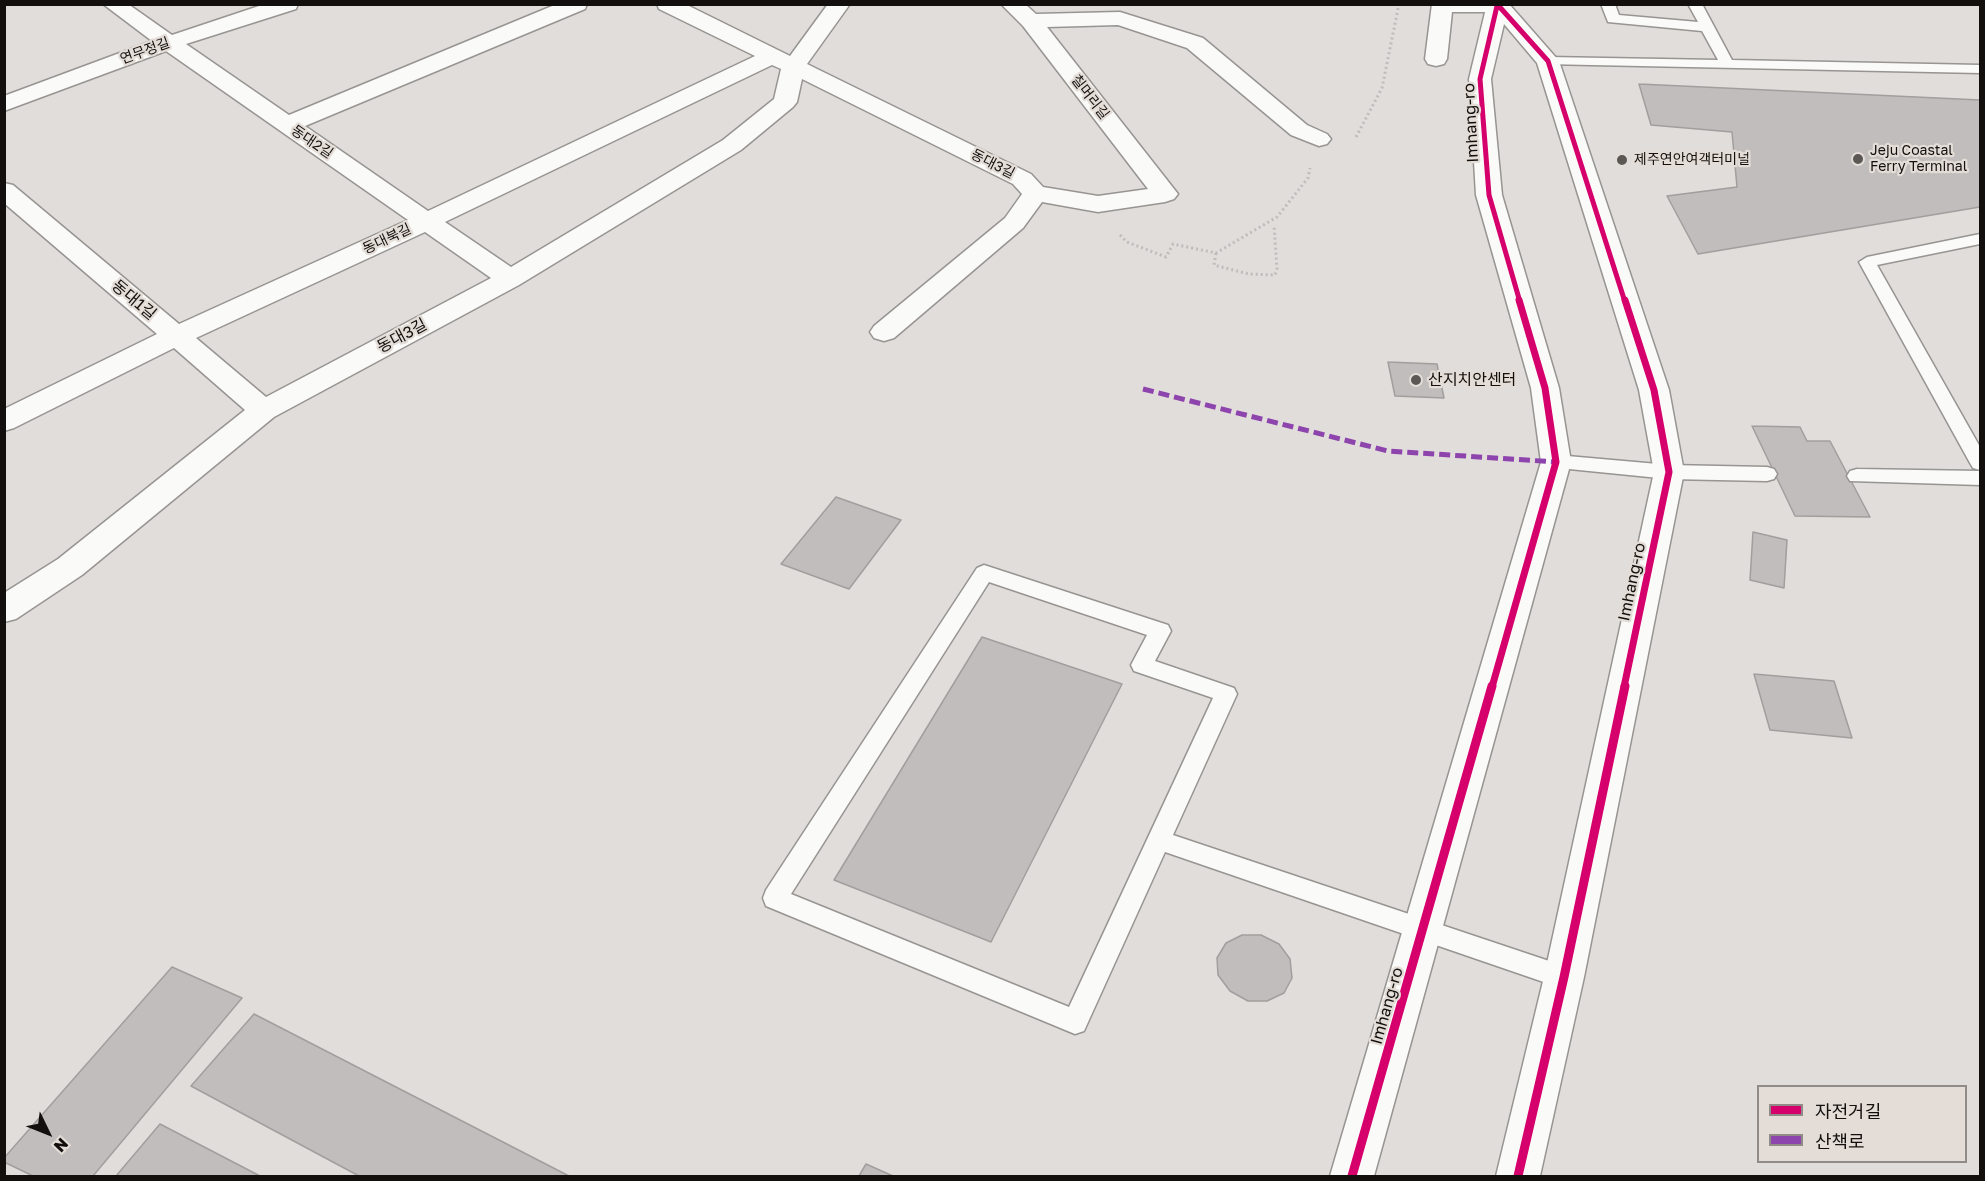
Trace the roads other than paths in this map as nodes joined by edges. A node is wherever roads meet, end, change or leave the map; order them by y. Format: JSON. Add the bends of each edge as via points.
{"nodes":[{"id":1,"x":113,"y":4,"type":"edge"},
{"id":2,"x":288,"y":4,"type":"edge"},
{"id":3,"x":577,"y":4,"type":"edge"},
{"id":4,"x":667,"y":4,"type":"edge"},
{"id":5,"x":840,"y":4,"type":"edge"},
{"id":6,"x":1011,"y":4,"type":"edge"},
{"id":7,"x":1608,"y":4,"type":"edge"},
{"id":8,"x":1695,"y":4,"type":"edge"},
{"id":9,"x":1497,"y":5,"type":"edge"},
{"id":10,"x":1118,"y":11,"type":"edge"},
{"id":11,"x":1031,"y":21,"type":"junction"},
{"id":12,"x":1707,"y":27,"type":"junction"},
{"id":13,"x":168,"y":42,"type":"junction"},
{"id":14,"x":1436,"y":59,"type":"dead end"},
{"id":15,"x":1548,"y":61,"type":"junction"},
{"id":16,"x":782,"y":62,"type":"junction"},
{"id":17,"x":1727,"y":64,"type":"junction"},
{"id":18,"x":1980,"y":69,"type":"edge"},
{"id":19,"x":4,"y":104,"type":"edge"},
{"id":20,"x":287,"y":125,"type":"junction"},
{"id":21,"x":1318,"y":139,"type":"road end"},
{"id":22,"x":4,"y":190,"type":"edge"},
{"id":23,"x":1035,"y":194,"type":"junction"},
{"id":24,"x":428,"y":221,"type":"junction"},
{"id":25,"x":1980,"y":239,"type":"edge"},
{"id":26,"x":510,"y":279,"type":"junction"},
{"id":27,"x":884,"y":332,"type":"dead end"},
{"id":28,"x":176,"y":336,"type":"junction"},
{"id":29,"x":264,"y":410,"type":"junction"},
{"id":30,"x":4,"y":421,"type":"edge"},
{"id":31,"x":1556,"y":462,"type":"junction"},
{"id":32,"x":1980,"y":463,"type":"edge"},
{"id":33,"x":1669,"y":472,"type":"junction"},
{"id":34,"x":1767,"y":474,"type":"dead end"},
{"id":35,"x":1857,"y":476,"type":"dead end"},
{"id":36,"x":1980,"y":478,"type":"edge"},
{"id":37,"x":4,"y":610,"type":"edge"},
{"id":38,"x":1159,"y":840,"type":"junction"},
{"id":39,"x":1423,"y":928,"type":"junction"},
{"id":40,"x":1564,"y":977,"type":"junction"},
{"id":41,"x":1352,"y":1176,"type":"edge"},
{"id":42,"x":1518,"y":1176,"type":"edge"}],
"edges":[{"from":1,"to":13,"type":"street","name":"동대2길"},
{"from":2,"to":13,"type":"street","name":"연무정길"},
{"from":3,"to":20,"type":"street"},
{"from":4,"to":16,"type":"street","name":"동대3길"},
{"from":5,"to":16,"type":"street","via":[[812,39]]},
{"from":6,"to":11,"type":"street","name":"칠머리길"},
{"from":7,"to":12,"type":"lane","via":[[1613,19]]},
{"from":8,"to":12,"type":"lane"},
{"from":9,"to":14,"type":"street","via":[[1442,5]]},
{"from":9,"to":15,"type":"street","name":"Imhang-ro"},
{"from":9,"to":31,"type":"street","name":"Imhang-ro","via":[[1480,79],[1489,195],[1545,388]]},
{"from":10,"to":11,"type":"street"},
{"from":10,"to":21,"type":"street","via":[[1195,43],[1299,130]]},
{"from":11,"to":23,"type":"street","name":"칠머리길","via":[[1165,194],[1098,204]]},
{"from":12,"to":17,"type":"lane"},
{"from":13,"to":19,"type":"street","name":"연무정길"},
{"from":13,"to":20,"type":"street","name":"동대2길"},
{"from":15,"to":17,"type":"lane"},
{"from":15,"to":33,"type":"street","name":"Imhang-ro","via":[[1654,390]]},
{"from":16,"to":23,"type":"street","name":"동대3길","via":[[1022,179]]},
{"from":16,"to":24,"type":"street","name":"동대북길"},
{"from":16,"to":26,"type":"street","name":"동대3길","via":[[785,102],[732,145]]},
{"from":17,"to":18,"type":"lane"},
{"from":20,"to":24,"type":"street","name":"동대2길"},
{"from":22,"to":28,"type":"street","name":"동대1길"},
{"from":23,"to":27,"type":"street","via":[[1014,223]]},
{"from":24,"to":26,"type":"street","name":"동대2길"},
{"from":24,"to":28,"type":"street","name":"동대북길"},
{"from":25,"to":32,"type":"lane","via":[[1867,262]]},
{"from":26,"to":29,"type":"street","name":"동대3길"},
{"from":28,"to":29,"type":"street","name":"동대1길"},
{"from":28,"to":30,"type":"street","name":"동대북길"},
{"from":29,"to":37,"type":"street","name":"동대3길","via":[[70,567]]},
{"from":31,"to":33,"type":"lane"},
{"from":31,"to":39,"type":"street","name":"Imhang-ro"},
{"from":33,"to":34,"type":"lane"},
{"from":33,"to":40,"type":"street","name":"Imhang-ro"},
{"from":35,"to":36,"type":"lane"},
{"from":38,"to":38,"type":"lane","via":[[1075,1022],[776,898],[984,573],[1160,631],[1142,665],[1226,694]]},
{"from":38,"to":39,"type":"lane"},
{"from":39,"to":40,"type":"lane"},
{"from":39,"to":41,"type":"street","name":"Imhang-ro"},
{"from":40,"to":42,"type":"street","name":"Imhang-ro"}]}
